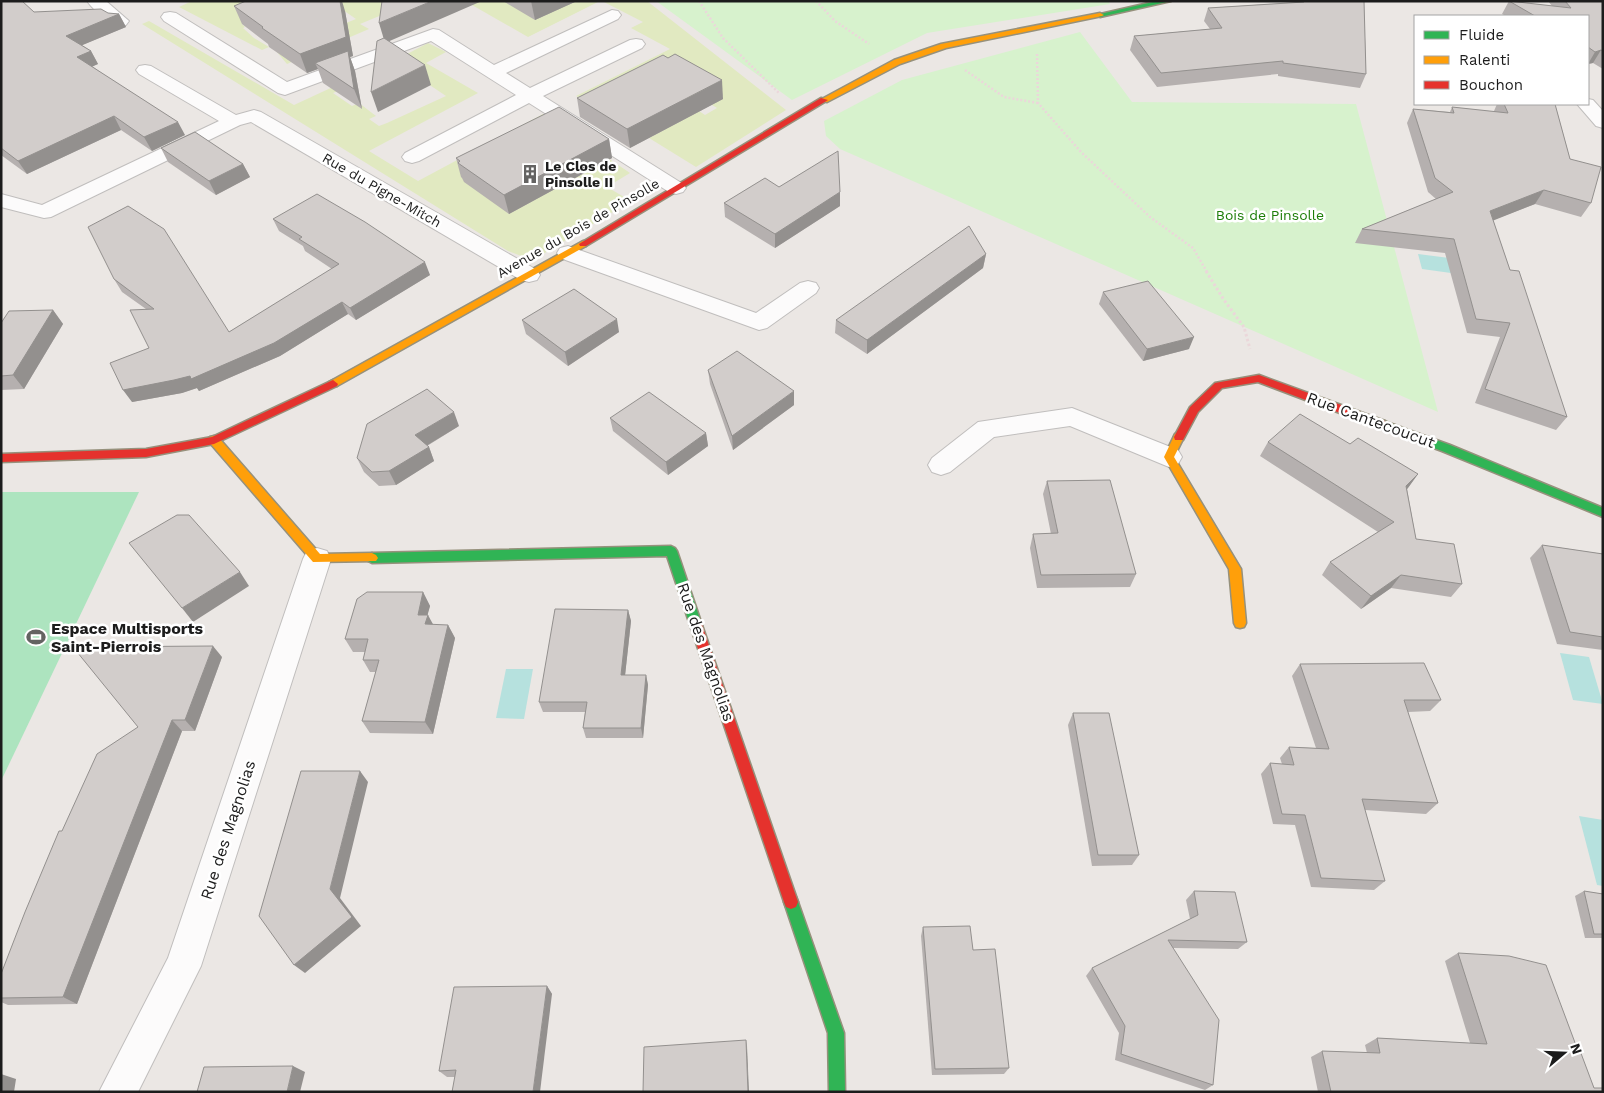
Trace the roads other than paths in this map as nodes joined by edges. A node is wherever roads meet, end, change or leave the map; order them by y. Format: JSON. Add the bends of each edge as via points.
{"nodes":[{"id":1,"x":95,"y":1,"type":"edge"},
{"id":2,"x":1168,"y":1,"type":"edge"},
{"id":3,"x":612,"y":14,"type":"dead end"},
{"id":4,"x":170,"y":18,"type":"dead end"},
{"id":5,"x":120,"y":21,"type":"edge"},
{"id":6,"x":636,"y":44,"type":"dead end"},
{"id":7,"x":145,"y":70,"type":"dead end"},
{"id":8,"x":493,"y":72,"type":"junction"},
{"id":9,"x":530,"y":95,"type":"junction"},
{"id":10,"x":1587,"y":105,"type":"edge"},
{"id":11,"x":233,"y":120,"type":"junction"},
{"id":12,"x":1603,"y":122,"type":"edge"},
{"id":13,"x":412,"y":157,"type":"dead end"},
{"id":14,"x":676,"y":188,"type":"junction"},
{"id":15,"x":1,"y":200,"type":"edge"},
{"id":16,"x":568,"y":253,"type":"junction"},
{"id":17,"x":529,"y":275,"type":"junction"},
{"id":18,"x":808,"y":288,"type":"dead end"},
{"id":19,"x":214,"y":440,"type":"junction"},
{"id":20,"x":1169,"y":457,"type":"junction"},
{"id":21,"x":1,"y":458,"type":"edge"},
{"id":22,"x":941,"y":465,"type":"dead end"},
{"id":23,"x":1603,"y":513,"type":"edge"},
{"id":24,"x":317,"y":559,"type":"junction"},
{"id":25,"x":1240,"y":623,"type":"dead end"},
{"id":26,"x":118,"y":1092,"type":"edge"},
{"id":27,"x":837,"y":1092,"type":"edge"}],
"edges":[{"from":1,"to":5,"type":"street"},
{"from":2,"to":14,"type":"street","name":"Avenue du Bois de Pinsolle","via":[[944,46],[897,62],[828,97]]},
{"from":3,"to":8,"type":"street"},
{"from":4,"to":8,"type":"street","via":[[285,89],[434,34]]},
{"from":6,"to":9,"type":"street"},
{"from":7,"to":11,"type":"street"},
{"from":8,"to":9,"type":"street"},
{"from":9,"to":13,"type":"street"},
{"from":9,"to":14,"type":"street"},
{"from":10,"to":12,"type":"street"},
{"from":11,"to":15,"type":"street","name":"Rue du Pigne-Mitch","via":[[44,212]]},
{"from":11,"to":17,"type":"street","name":"Rue du Pigne-Mitch","via":[[254,116]]},
{"from":14,"to":16,"type":"street","name":"Avenue du Bois de Pinsolle"},
{"from":16,"to":17,"type":"street","name":"Avenue du Bois de Pinsolle"},
{"from":16,"to":18,"type":"street","via":[[759,322]]},
{"from":17,"to":19,"type":"street","name":"Avenue du Bois de Pinsolle","via":[[345,378]]},
{"from":19,"to":21,"type":"street","name":"Avenue du Bois de Pinsolle","via":[[146,453]]},
{"from":19,"to":24,"type":"street"},
{"from":20,"to":22,"type":"street","via":[[1072,417],[987,429]]},
{"from":20,"to":23,"type":"street","name":"Rue Cantecoucut","via":[[1194,410],[1218,385],[1259,378],[1446,448]]},
{"from":20,"to":25,"type":"street","via":[[1235,569]]},
{"from":24,"to":26,"type":"street","name":"Rue des Magnolias","via":[[183,966]]},
{"from":24,"to":27,"type":"street","name":"Rue des Magnolias","via":[[671,551],[836,1033]]}]}
